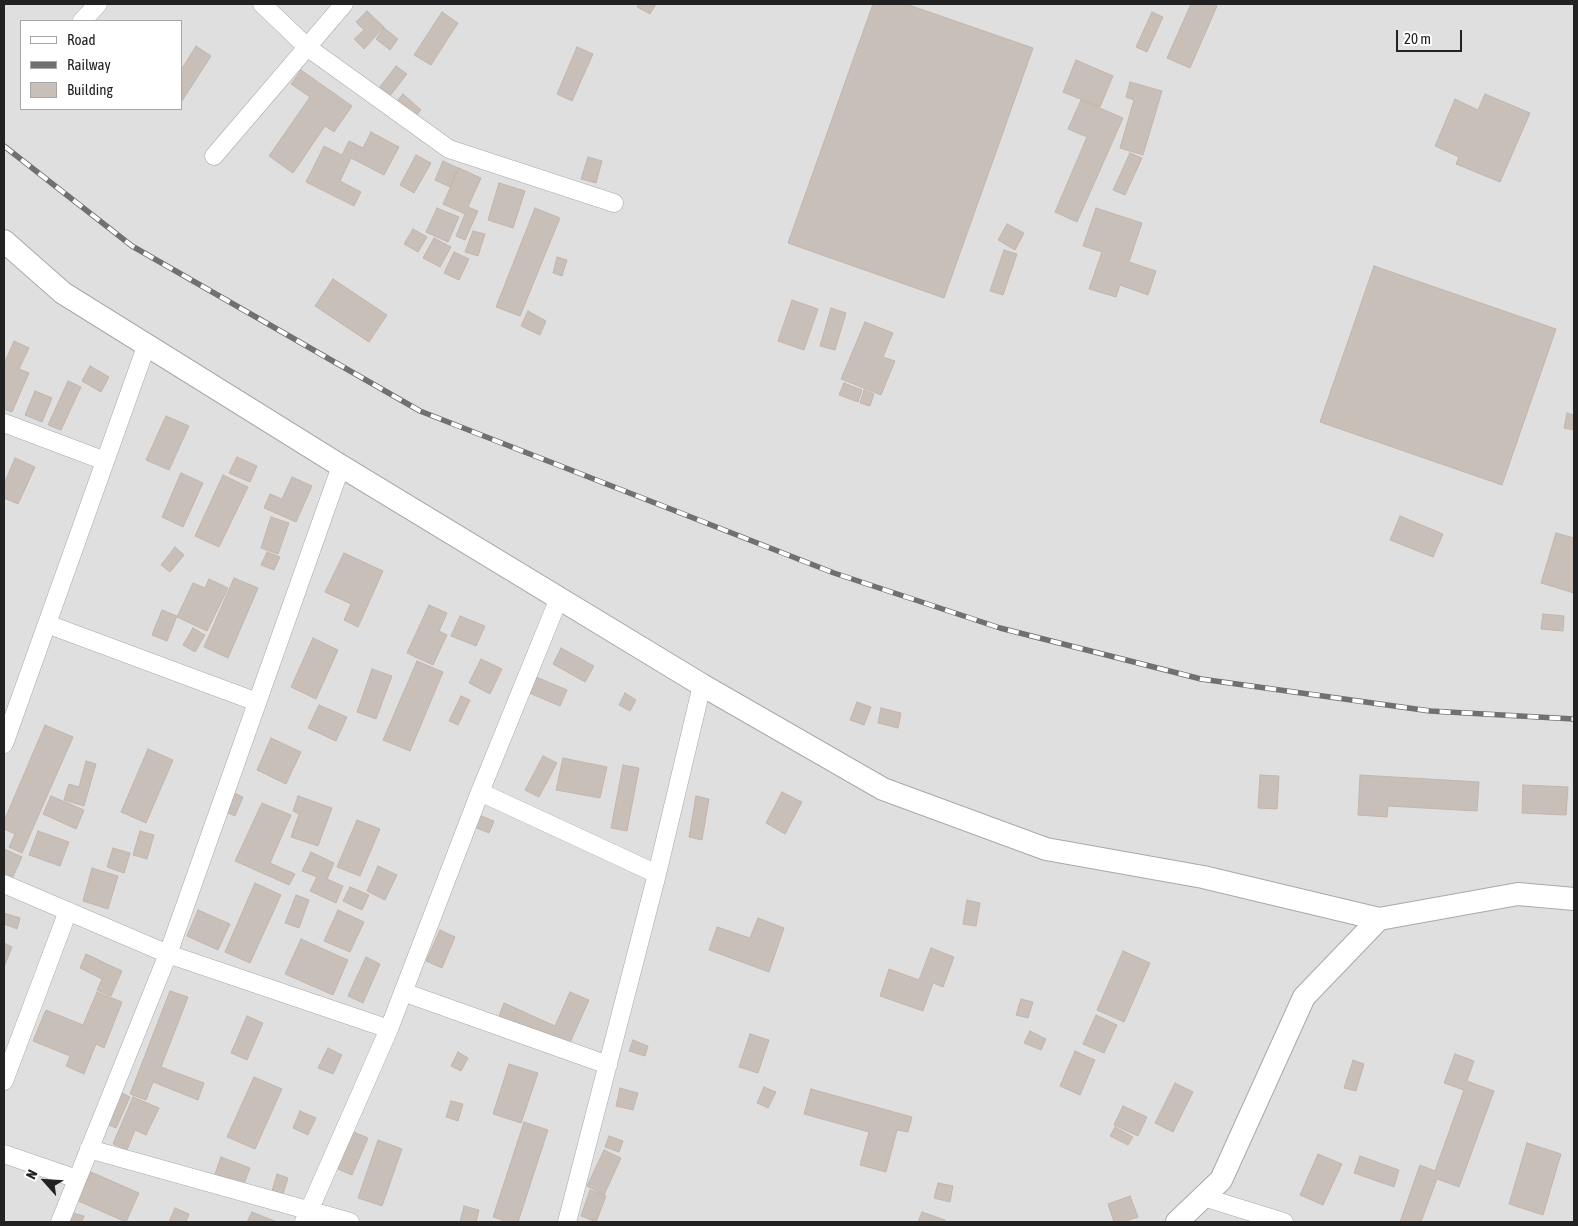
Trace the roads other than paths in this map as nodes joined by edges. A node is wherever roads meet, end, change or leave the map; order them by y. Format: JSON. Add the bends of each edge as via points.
{"nodes":[{"id":1,"x":98,"y":4,"type":"edge"},
{"id":2,"x":262,"y":4,"type":"edge"},
{"id":3,"x":344,"y":4,"type":"edge"},
{"id":4,"x":83,"y":20,"type":"edge"},
{"id":5,"x":307,"y":47,"type":"junction"},
{"id":6,"x":214,"y":156,"type":"dead end"},
{"id":7,"x":614,"y":203,"type":"dead end"},
{"id":8,"x":5,"y":248,"type":"edge"},
{"id":9,"x":146,"y":344,"type":"junction"},
{"id":10,"x":4,"y":423,"type":"edge"},
{"id":11,"x":105,"y":460,"type":"junction"},
{"id":12,"x":341,"y":466,"type":"junction"},
{"id":13,"x":559,"y":598,"type":"junction"},
{"id":14,"x":47,"y":624,"type":"junction"},
{"id":15,"x":702,"y":685,"type":"junction"},
{"id":16,"x":257,"y":702,"type":"junction"},
{"id":17,"x":4,"y":744,"type":"edge"},
{"id":18,"x":480,"y":792,"type":"junction"},
{"id":19,"x":656,"y":874,"type":"junction"},
{"id":20,"x":4,"y":884,"type":"edge"},
{"id":21,"x":1574,"y":899,"type":"edge"},
{"id":22,"x":68,"y":911,"type":"junction"},
{"id":23,"x":1379,"y":919,"type":"junction"},
{"id":24,"x":168,"y":954,"type":"junction"},
{"id":25,"x":403,"y":992,"type":"junction"},
{"id":26,"x":389,"y":1029,"type":"junction"},
{"id":27,"x":608,"y":1064,"type":"junction"},
{"id":28,"x":4,"y":1081,"type":"edge"},
{"id":29,"x":89,"y":1148,"type":"junction"},
{"id":30,"x":4,"y":1154,"type":"edge"},
{"id":31,"x":77,"y":1179,"type":"junction"},
{"id":32,"x":1203,"y":1196,"type":"junction"},
{"id":33,"x":306,"y":1216,"type":"edge"},
{"id":34,"x":60,"y":1222,"type":"edge"},
{"id":35,"x":350,"y":1222,"type":"edge"},
{"id":36,"x":567,"y":1222,"type":"edge"},
{"id":37,"x":1177,"y":1222,"type":"edge"},
{"id":38,"x":1284,"y":1222,"type":"edge"}],
"edges":[{"from":1,"to":4,"type":"street"},
{"from":2,"to":5,"type":"street"},
{"from":3,"to":5,"type":"street"},
{"from":5,"to":6,"type":"street"},
{"from":5,"to":7,"type":"street","via":[[449,148]]},
{"from":8,"to":9,"type":"street","via":[[64,293]]},
{"from":9,"to":11,"type":"street"},
{"from":9,"to":12,"type":"street"},
{"from":10,"to":11,"type":"street"},
{"from":11,"to":14,"type":"street"},
{"from":12,"to":13,"type":"street"},
{"from":12,"to":16,"type":"street"},
{"from":13,"to":15,"type":"street"},
{"from":13,"to":18,"type":"street"},
{"from":14,"to":16,"type":"street"},
{"from":14,"to":17,"type":"street"},
{"from":15,"to":19,"type":"street"},
{"from":15,"to":23,"type":"street","via":[[883,790],[1046,849],[1203,877]]},
{"from":16,"to":24,"type":"street"},
{"from":18,"to":19,"type":"street"},
{"from":18,"to":25,"type":"street"},
{"from":19,"to":27,"type":"street"},
{"from":20,"to":22,"type":"street"},
{"from":21,"to":23,"type":"street","via":[[1518,894]]},
{"from":22,"to":24,"type":"street"},
{"from":22,"to":28,"type":"street"},
{"from":23,"to":32,"type":"street","via":[[1304,997],[1221,1180]]},
{"from":24,"to":26,"type":"street"},
{"from":24,"to":29,"type":"street"},
{"from":25,"to":26,"type":"street"},
{"from":25,"to":27,"type":"street"},
{"from":26,"to":33,"type":"street"},
{"from":27,"to":36,"type":"street"},
{"from":29,"to":31,"type":"street"},
{"from":29,"to":33,"type":"street"},
{"from":30,"to":31,"type":"street"},
{"from":31,"to":34,"type":"street"},
{"from":32,"to":37,"type":"street"},
{"from":32,"to":38,"type":"street"},
{"from":33,"to":35,"type":"street"}]}
